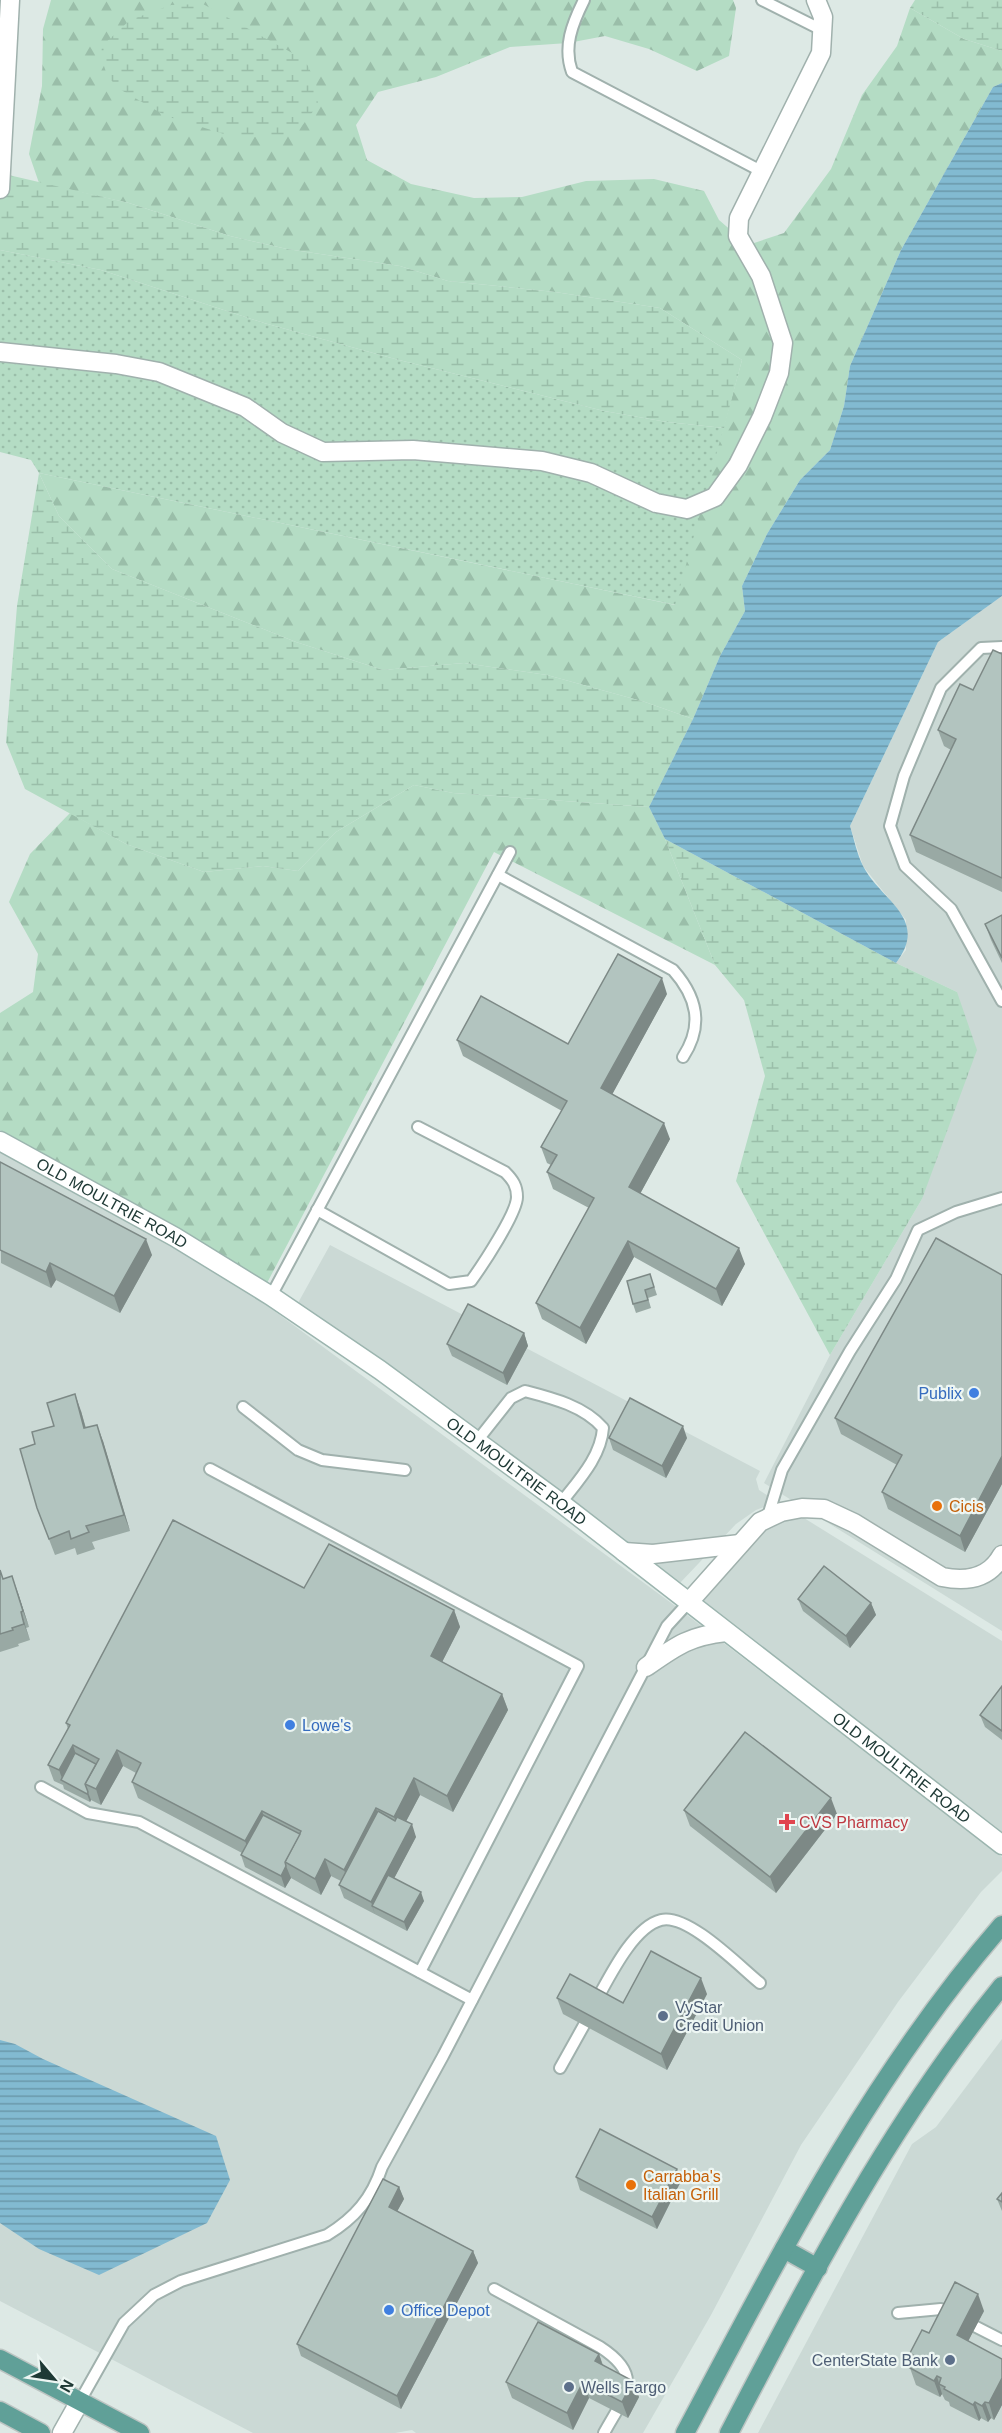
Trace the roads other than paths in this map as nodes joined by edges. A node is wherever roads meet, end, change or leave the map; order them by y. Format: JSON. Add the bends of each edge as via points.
{"nodes":[{"id":1,"x":10,"y":0,"type":"edge"},
{"id":2,"x":584,"y":0,"type":"edge"},
{"id":3,"x":762,"y":0,"type":"edge"},
{"id":4,"x":816,"y":0,"type":"edge"},
{"id":5,"x":824,"y":32,"type":"junction"},
{"id":6,"x":761,"y":171,"type":"junction"},
{"id":7,"x":0,"y":189,"type":"edge"},
{"id":8,"x":0,"y":352,"type":"edge"},
{"id":9,"x":1002,"y":647,"type":"edge"},
{"id":10,"x":510,"y":852,"type":"dead end"},
{"id":11,"x":498,"y":874,"type":"junction"},
{"id":12,"x":1002,"y":1000,"type":"edge"},
{"id":13,"x":683,"y":1057,"type":"dead end"},
{"id":14,"x":418,"y":1127,"type":"dead end"},
{"id":15,"x":0,"y":1141,"type":"edge"},
{"id":16,"x":1002,"y":1198,"type":"edge"},
{"id":17,"x":317,"y":1210,"type":"junction"},
{"id":18,"x":271,"y":1296,"type":"junction"},
{"id":19,"x":243,"y":1407,"type":"dead end"},
{"id":20,"x":477,"y":1441,"type":"junction"},
{"id":21,"x":210,"y":1469,"type":"dead end"},
{"id":22,"x":405,"y":1470,"type":"dead end"},
{"id":23,"x":561,"y":1503,"type":"junction"},
{"id":24,"x":768,"y":1516,"type":"junction"},
{"id":25,"x":740,"y":1544,"type":"junction"},
{"id":26,"x":624,"y":1552,"type":"junction"},
{"id":27,"x":1002,"y":1555,"type":"edge"},
{"id":28,"x":688,"y":1603,"type":"junction"},
{"id":29,"x":726,"y":1632,"type":"junction"},
{"id":30,"x":646,"y":1666,"type":"junction"},
{"id":31,"x":41,"y":1787,"type":"dead end"},
{"id":32,"x":1002,"y":1845,"type":"edge"},
{"id":33,"x":1002,"y":1926,"type":"edge"},
{"id":34,"x":420,"y":1972,"type":"junction"},
{"id":35,"x":760,"y":1983,"type":"dead end"},
{"id":36,"x":1002,"y":1986,"type":"edge"},
{"id":37,"x":472,"y":2000,"type":"junction"},
{"id":38,"x":596,"y":2001,"type":"edge"},
{"id":39,"x":584,"y":2025,"type":"edge"},
{"id":40,"x":560,"y":2068,"type":"dead end"},
{"id":41,"x":784,"y":2249,"type":"junction"},
{"id":42,"x":818,"y":2268,"type":"junction"},
{"id":43,"x":494,"y":2289,"type":"dead end"},
{"id":44,"x":898,"y":2313,"type":"dead end"},
{"id":45,"x":1002,"y":2340,"type":"edge"},
{"id":46,"x":0,"y":2359,"type":"edge"},
{"id":47,"x":80,"y":2401,"type":"junction"},
{"id":48,"x":0,"y":2412,"type":"edge"},
{"id":49,"x":41,"y":2433,"type":"edge"},
{"id":50,"x":62,"y":2433,"type":"edge"},
{"id":51,"x":140,"y":2433,"type":"edge"},
{"id":52,"x":604,"y":2433,"type":"edge"},
{"id":53,"x":686,"y":2433,"type":"edge"},
{"id":54,"x":729,"y":2433,"type":"edge"}],
"edges":[{"from":1,"to":7,"type":"street"},
{"from":2,"to":6,"type":"lane","via":[[569,38],[566,57],[572,72]]},
{"from":3,"to":5,"type":"lane"},
{"from":4,"to":5,"type":"street"},
{"from":5,"to":6,"type":"street","via":[[821,53]]},
{"from":6,"to":8,"type":"street","via":[[739,218],[738,236],[761,276],[783,344],[779,373],[738,465],[715,497],[687,508],[656,503],[591,472],[542,461],[413,450],[323,452],[282,434],[245,407],[159,372]]},
{"from":9,"to":12,"type":"lane","via":[[981,648],[942,688],[904,776],[890,826],[905,866],[951,909]]},
{"from":10,"to":11,"type":"lane"},
{"from":11,"to":13,"type":"lane","via":[[674,970],[686,984],[695,1011],[695,1031]]},
{"from":11,"to":17,"type":"lane"},
{"from":14,"to":17,"type":"lane","via":[[505,1172],[515,1182],[517,1198],[512,1214],[471,1281],[449,1284]]},
{"from":15,"to":18,"type":"street","name":"OLD MOULTRIE ROAD","via":[[175,1237]]},
{"from":16,"to":24,"type":"lane","via":[[956,1212],[918,1230],[896,1278],[782,1470]]},
{"from":17,"to":18,"type":"lane"},
{"from":18,"to":20,"type":"street","name":"OLD MOULTRIE ROAD"},
{"from":19,"to":22,"type":"lane","via":[[298,1450],[322,1460]]},
{"from":20,"to":23,"type":"street","name":"OLD MOULTRIE ROAD"},
{"from":20,"to":23,"type":"lane","via":[[511,1398],[525,1390],[594,1417],[603,1428],[602,1439],[589,1466]]},
{"from":21,"to":34,"type":"lane","via":[[578,1666]]},
{"from":23,"to":26,"type":"street","name":"OLD MOULTRIE ROAD"},
{"from":24,"to":25,"type":"street"},
{"from":24,"to":27,"type":"street","via":[[802,1508],[824,1509],[942,1577],[959,1580],[986,1574]]},
{"from":25,"to":26,"type":"street","via":[[653,1554]]},
{"from":25,"to":28,"type":"street"},
{"from":26,"to":28,"type":"street","name":"OLD MOULTRIE ROAD"},
{"from":28,"to":29,"type":"street","name":"OLD MOULTRIE ROAD"},
{"from":28,"to":30,"type":"lane","via":[[667,1626]]},
{"from":29,"to":30,"type":"street","via":[[689,1639]]},
{"from":29,"to":32,"type":"street","name":"OLD MOULTRIE ROAD"},
{"from":30,"to":37,"type":"lane"},
{"from":31,"to":34,"type":"lane","via":[[88,1813],[139,1822]]},
{"from":33,"to":41,"type":"main road","via":[[918,2029],[884,2079]]},
{"from":34,"to":37,"type":"lane"},
{"from":35,"to":38,"type":"lane","via":[[700,1933],[676,1920],[661,1920],[642,1932],[621,1956]]},
{"from":36,"to":42,"type":"main road","via":[[936,2072],[892,2139]]},
{"from":37,"to":47,"type":"lane","via":[[382,2167],[377,2184],[356,2214],[327,2235],[181,2281],[154,2295],[123,2322]]},
{"from":39,"to":40,"type":"lane"},
{"from":41,"to":42,"type":"main road"},
{"from":41,"to":53,"type":"main road"},
{"from":42,"to":54,"type":"main road"},
{"from":43,"to":52,"type":"lane","via":[[600,2347],[623,2365],[628,2377],[626,2393]]},
{"from":44,"to":45,"type":"lane","via":[[941,2309]]},
{"from":46,"to":47,"type":"main road"},
{"from":47,"to":50,"type":"street"},
{"from":47,"to":51,"type":"main road"},
{"from":48,"to":49,"type":"main road"}]}
